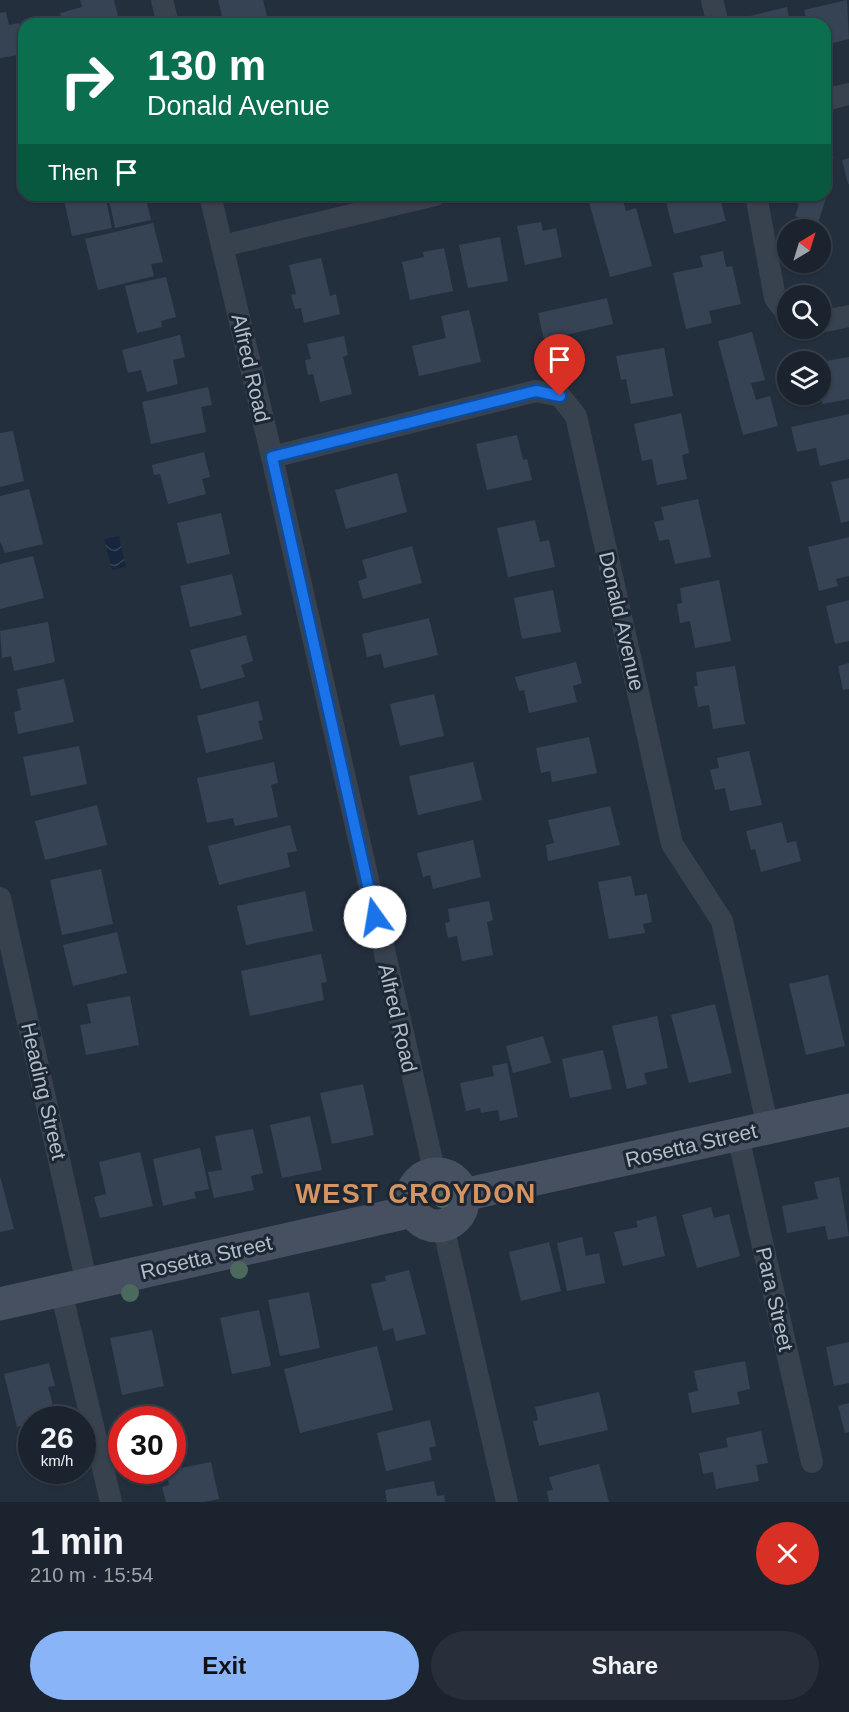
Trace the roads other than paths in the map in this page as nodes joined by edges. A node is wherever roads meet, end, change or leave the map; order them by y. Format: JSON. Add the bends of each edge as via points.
{"nodes":[{"id":1,"x":162,"y":0,"type":"edge"},
{"id":2,"x":712,"y":0,"type":"edge"},
{"id":3,"x":166,"y":18,"type":"edge"},
{"id":4,"x":716,"y":18,"type":"edge"},
{"id":5,"x":849,"y":94,"type":"edge"},
{"id":6,"x":831,"y":98,"type":"edge"},
{"id":7,"x":211,"y":201,"type":"edge"},
{"id":8,"x":410,"y":201,"type":"edge"},
{"id":9,"x":757,"y":201,"type":"edge"},
{"id":10,"x":222,"y":246,"type":"junction"},
{"id":11,"x":777,"y":299,"type":"edge"},
{"id":12,"x":849,"y":316,"type":"edge"},
{"id":13,"x":831,"y":320,"type":"edge"},
{"id":14,"x":272,"y":457,"type":"junction"},
{"id":15,"x":0,"y":898,"type":"edge"},
{"id":16,"x":849,"y":1110,"type":"edge"},
{"id":17,"x":753,"y":1132,"type":"junction"},
{"id":18,"x":435,"y":1174,"type":"junction"},
{"id":19,"x":463,"y":1195,"type":"junction"},
{"id":20,"x":413,"y":1211,"type":"junction"},
{"id":21,"x":444,"y":1226,"type":"junction"},
{"id":22,"x":74,"y":1287,"type":"junction"},
{"id":23,"x":0,"y":1304,"type":"edge"},
{"id":24,"x":812,"y":1462,"type":"dead end"},
{"id":25,"x":111,"y":1502,"type":"edge"},
{"id":26,"x":507,"y":1502,"type":"edge"}],
"edges":[{"from":1,"to":3,"type":"street"},
{"from":2,"to":4,"type":"street"},
{"from":5,"to":6,"type":"street"},
{"from":7,"to":10,"type":"street","name":"Alfred Road"},
{"from":8,"to":10,"type":"street"},
{"from":9,"to":11,"type":"street"},
{"from":10,"to":14,"type":"street","name":"Alfred Road"},
{"from":12,"to":13,"type":"street"},
{"from":14,"to":17,"type":"street","name":"Donald Avenue","via":[[536,391],[560,396],[576,416],[672,844],[722,921]]},
{"from":14,"to":18,"type":"street","name":"Alfred Road"},
{"from":15,"to":22,"type":"street","name":"Heading Street"},
{"from":16,"to":17,"type":"street","name":"Rosetta Street"},
{"from":17,"to":19,"type":"street","name":"Rosetta Street"},
{"from":17,"to":24,"type":"street","name":"Para Street"},
{"from":18,"to":19,"type":"street","via":[[449,1177]]},
{"from":18,"to":20,"type":"street","via":[[420,1181],[414,1189]]},
{"from":19,"to":21,"type":"street","via":[[459,1216]]},
{"from":20,"to":21,"type":"street","via":[[426,1224]]},
{"from":20,"to":22,"type":"street","name":"Rosetta Street"},
{"from":21,"to":26,"type":"street"},
{"from":22,"to":23,"type":"street","name":"Rosetta Street"},
{"from":22,"to":25,"type":"street","name":"Heading Street"}]}
